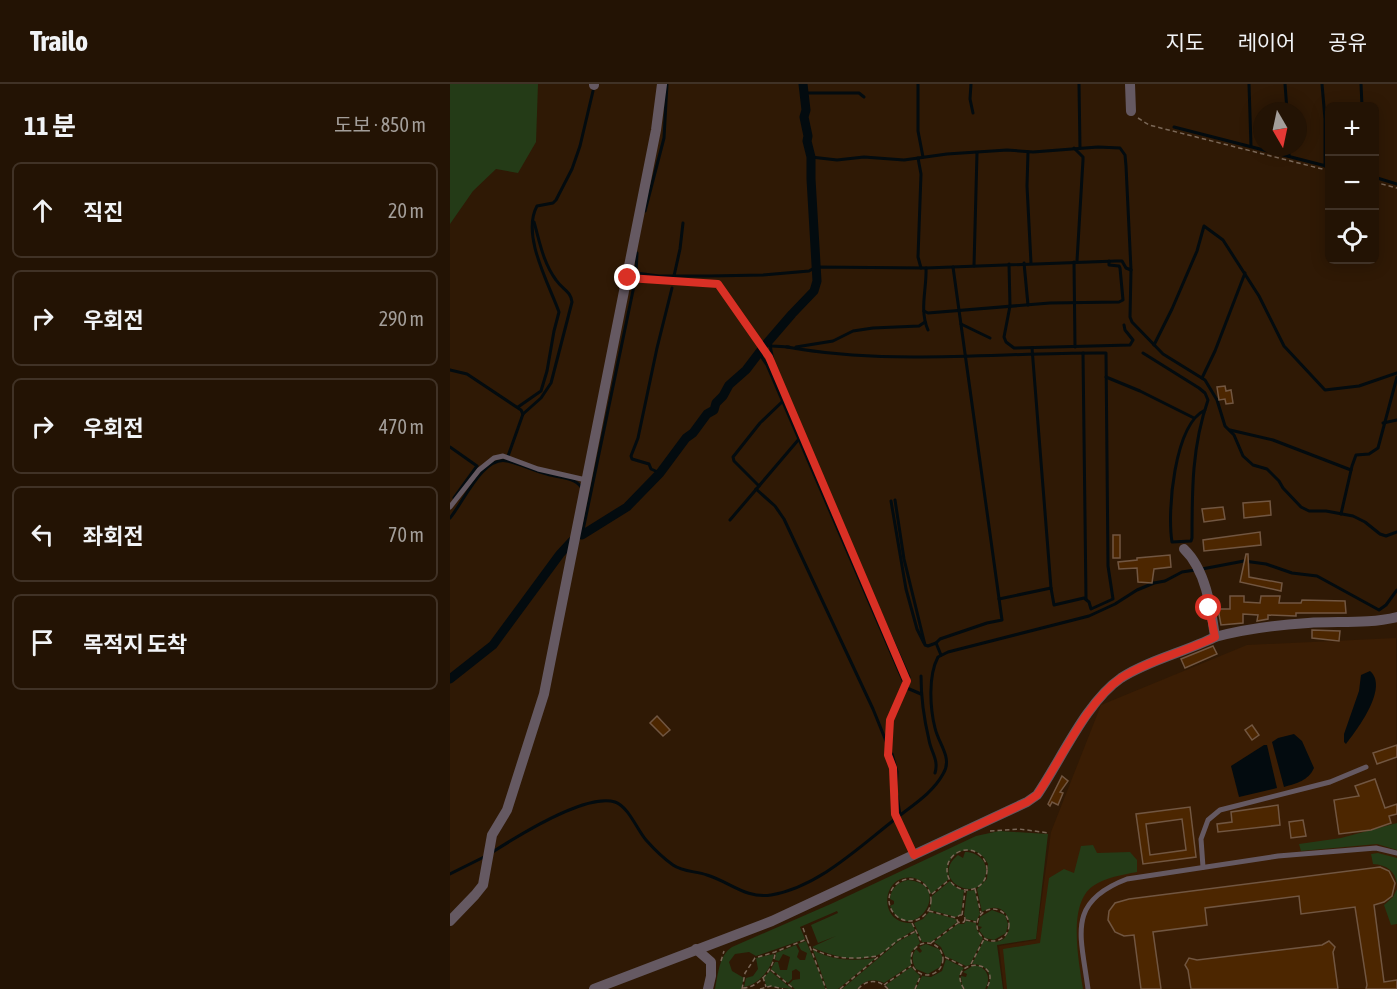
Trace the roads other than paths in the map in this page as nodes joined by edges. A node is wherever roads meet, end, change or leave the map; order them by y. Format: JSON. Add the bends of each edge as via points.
{"nodes":[{"id":1,"x":662,"y":84,"type":"edge"},
{"id":2,"x":1130,"y":84,"type":"edge"},
{"id":3,"x":1131,"y":111,"type":"road end"},
{"id":4,"x":628,"y":278,"type":"junction"},
{"id":5,"x":588,"y":481,"type":"junction"},
{"id":6,"x":450,"y":507,"type":"edge"},
{"id":7,"x":1184,"y":549,"type":"dead end"},
{"id":8,"x":1397,"y":617,"type":"edge"},
{"id":9,"x":1215,"y":637,"type":"junction"},
{"id":10,"x":1366,"y":767,"type":"dead end"},
{"id":11,"x":1397,"y":853,"type":"edge"},
{"id":12,"x":914,"y":855,"type":"junction"},
{"id":13,"x":1203,"y":867,"type":"junction"},
{"id":14,"x":450,"y":921,"type":"edge"},
{"id":15,"x":696,"y":949,"type":"junction"},
{"id":16,"x":594,"y":989,"type":"edge"},
{"id":17,"x":708,"y":989,"type":"edge"},
{"id":18,"x":1088,"y":989,"type":"edge"}],
"edges":[{"from":1,"to":4,"type":"street","via":[[657,130]]},
{"from":2,"to":3,"type":"street"},
{"from":4,"to":5,"type":"street"},
{"from":4,"to":12,"type":"lane","via":[[718,284],[769,357],[907,681],[890,720],[888,755],[893,768],[895,814]]},
{"from":5,"to":6,"type":"lane","via":[[503,456],[479,470]]},
{"from":5,"to":14,"type":"street","via":[[541,705],[507,810],[492,835],[483,885]]},
{"from":7,"to":9,"type":"street","via":[[1197,564],[1203,581]]},
{"from":8,"to":9,"type":"street","via":[[1283,625]]},
{"from":9,"to":12,"type":"street","via":[[1135,670],[1105,692],[1037,795]]},
{"from":10,"to":13,"type":"lane","via":[[1330,782],[1220,810],[1208,820],[1202,839]]},
{"from":11,"to":13,"type":"lane","via":[[1376,848]]},
{"from":12,"to":15,"type":"street","via":[[772,921]]},
{"from":13,"to":18,"type":"lane","via":[[1127,879],[1096,894],[1082,918]]},
{"from":15,"to":16,"type":"street"},
{"from":15,"to":17,"type":"street","via":[[711,962]]}]}
